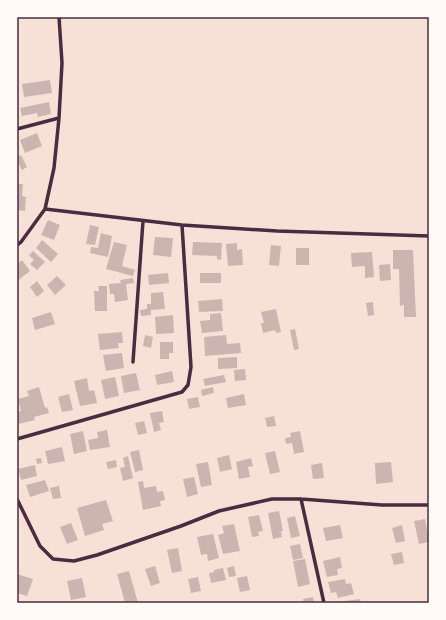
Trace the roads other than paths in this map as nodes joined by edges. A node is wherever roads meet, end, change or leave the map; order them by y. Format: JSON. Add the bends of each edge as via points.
{"nodes":[{"id":1,"x":59,"y":17,"type":"edge"},
{"id":2,"x":59,"y":118,"type":"junction"},
{"id":3,"x":17,"y":129,"type":"edge"},
{"id":4,"x":45,"y":209,"type":"junction"},
{"id":5,"x":143,"y":221,"type":"junction"},
{"id":6,"x":182,"y":225,"type":"junction"},
{"id":7,"x":429,"y":236,"type":"edge"},
{"id":8,"x":17,"y":245,"type":"edge"},
{"id":9,"x":133,"y":362,"type":"dead end"},
{"id":10,"x":17,"y":439,"type":"edge"},
{"id":11,"x":17,"y":499,"type":"edge"},
{"id":12,"x":301,"y":499,"type":"junction"},
{"id":13,"x":429,"y":505,"type":"edge"},
{"id":14,"x":324,"y":603,"type":"edge"}],
"edges":[{"from":1,"to":2,"type":"street","via":[[62,63]]},
{"from":2,"to":3,"type":"street"},
{"from":2,"to":4,"type":"street","via":[[54,168]]},
{"from":4,"to":5,"type":"street"},
{"from":4,"to":8,"type":"street"},
{"from":5,"to":6,"type":"street"},
{"from":5,"to":9,"type":"street"},
{"from":6,"to":7,"type":"street"},
{"from":6,"to":10,"type":"street","via":[[191,367],[188,385],[182,392]]},
{"from":11,"to":12,"type":"street","via":[[40,546],[53,559],[74,561],[219,511],[272,499]]},
{"from":12,"to":13,"type":"street","via":[[382,505]]},
{"from":12,"to":14,"type":"street"}]}
